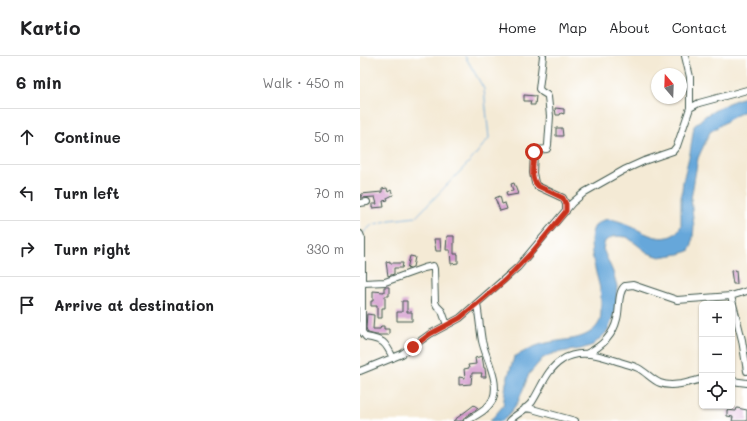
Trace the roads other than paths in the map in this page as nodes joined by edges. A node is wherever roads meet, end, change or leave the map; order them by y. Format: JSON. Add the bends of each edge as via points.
{"nodes":[{"id":1,"x":543,"y":56,"type":"edge"},
{"id":2,"x":686,"y":56,"type":"edge"},
{"id":3,"x":747,"y":90,"type":"edge"},
{"id":4,"x":690,"y":108,"type":"junction"},
{"id":5,"x":563,"y":198,"type":"junction"},
{"id":6,"x":367,"y":202,"type":"dead end"},
{"id":7,"x":360,"y":203,"type":"edge"},
{"id":8,"x":572,"y":203,"type":"junction"},
{"id":9,"x":566,"y":211,"type":"junction"},
{"id":10,"x":360,"y":234,"type":"edge"},
{"id":11,"x":363,"y":283,"type":"junction"},
{"id":12,"x":747,"y":291,"type":"edge"},
{"id":13,"x":731,"y":296,"type":"junction"},
{"id":14,"x":477,"y":304,"type":"junction"},
{"id":15,"x":447,"y":324,"type":"junction"},
{"id":16,"x":586,"y":354,"type":"junction"},
{"id":17,"x":393,"y":358,"type":"junction"},
{"id":18,"x":360,"y":371,"type":"edge"},
{"id":19,"x":747,"y":371,"type":"edge"},
{"id":20,"x":699,"y":380,"type":"edge"},
{"id":21,"x":735,"y":381,"type":"edge"},
{"id":22,"x":747,"y":383,"type":"edge"},
{"id":23,"x":525,"y":408,"type":"junction"},
{"id":24,"x":467,"y":421,"type":"edge"},
{"id":25,"x":509,"y":421,"type":"edge"},
{"id":26,"x":575,"y":421,"type":"edge"}],
"edges":[{"from":1,"to":5,"type":"street","via":[[539,89],[548,97],[548,145],[547,149],[534,152],[533,179],[538,186]]},
{"from":2,"to":4,"type":"street","via":[[690,77]]},
{"from":3,"to":4,"type":"street","via":[[699,103]]},
{"from":4,"to":8,"type":"street","via":[[673,151],[624,170],[585,192]]},
{"from":5,"to":8,"type":"street"},
{"from":5,"to":9,"type":"street"},
{"from":6,"to":7,"type":"street"},
{"from":8,"to":9,"type":"street"},
{"from":9,"to":14,"type":"street","via":[[518,267]]},
{"from":10,"to":11,"type":"street"},
{"from":11,"to":15,"type":"street","via":[[385,282],[433,266],[436,304]]},
{"from":11,"to":17,"type":"street","via":[[363,334],[380,340]]},
{"from":12,"to":13,"type":"street"},
{"from":13,"to":16,"type":"street","via":[[677,300],[633,285],[625,286],[620,294],[618,319],[610,335]]},
{"from":13,"to":19,"type":"street"},
{"from":14,"to":15,"type":"street","via":[[460,318]]},
{"from":14,"to":24,"type":"street","via":[[494,390],[493,398],[486,409]]},
{"from":15,"to":17,"type":"street","via":[[407,352]]},
{"from":16,"to":20,"type":"street","via":[[637,367],[660,383],[679,384]]},
{"from":16,"to":23,"type":"street","via":[[571,356],[553,367]]},
{"from":17,"to":18,"type":"street"},
{"from":21,"to":22,"type":"street"},
{"from":23,"to":25,"type":"street"},
{"from":23,"to":26,"type":"street"}]}
